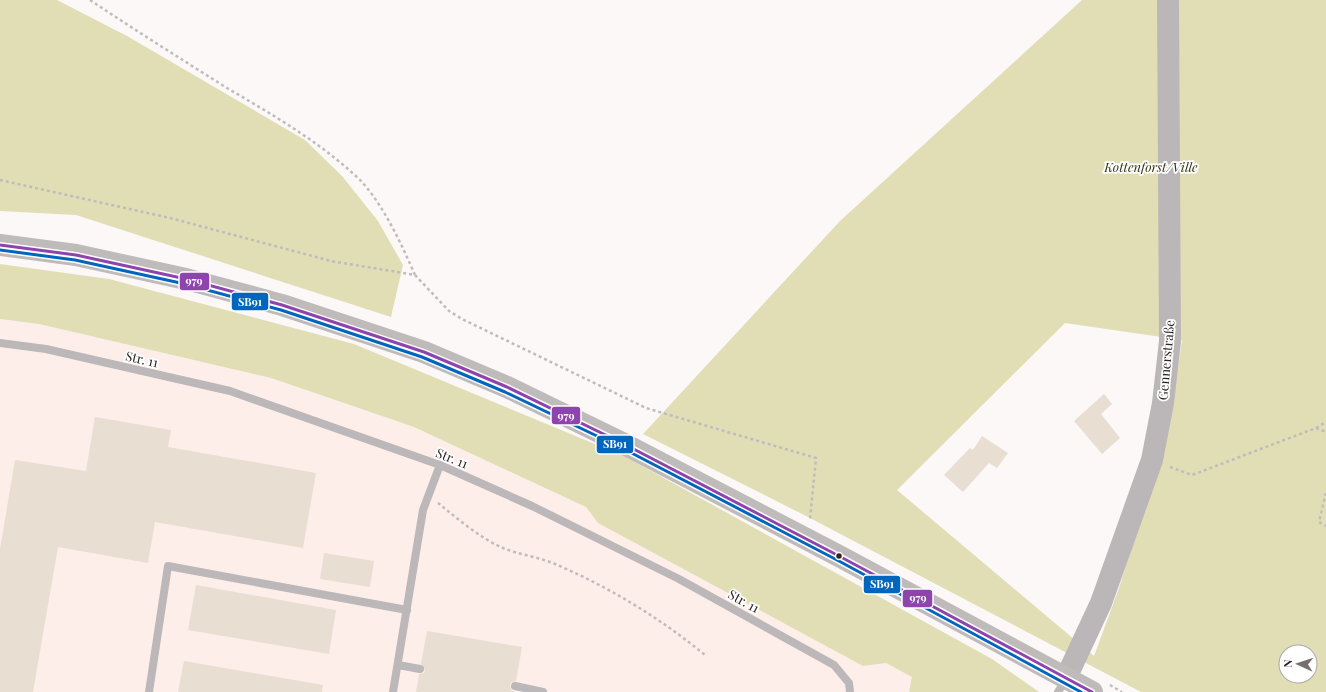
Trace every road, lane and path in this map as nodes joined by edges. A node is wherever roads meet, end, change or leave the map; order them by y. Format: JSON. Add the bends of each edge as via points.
{"nodes":[{"id":1,"x":90,"y":0,"type":"edge"},
{"id":2,"x":1168,"y":0,"type":"edge"},
{"id":3,"x":0,"y":180,"type":"edge"},
{"id":4,"x":0,"y":245,"type":"edge"},
{"id":5,"x":415,"y":275,"type":"junction"},
{"id":6,"x":0,"y":343,"type":"edge"},
{"id":7,"x":1326,"y":422,"type":"edge"},
{"id":8,"x":1316,"y":428,"type":"junction"},
{"id":9,"x":1326,"y":432,"type":"edge"},
{"id":10,"x":1152,"y":460,"type":"junction"},
{"id":11,"x":440,"y":465,"type":"junction"},
{"id":12,"x":1326,"y":493,"type":"edge"},
{"id":13,"x":428,"y":496,"type":"junction"},
{"id":14,"x":1326,"y":526,"type":"edge"},
{"id":15,"x":803,"y":537,"type":"junction"},
{"id":16,"x":407,"y":610,"type":"junction"},
{"id":17,"x":705,"y":655,"type":"dead end"},
{"id":18,"x":398,"y":665,"type":"junction"},
{"id":19,"x":420,"y":669,"type":"dead end"},
{"id":20,"x":1062,"y":685,"type":"edge"},
{"id":21,"x":515,"y":686,"type":"dead end"},
{"id":22,"x":148,"y":692,"type":"edge"},
{"id":23,"x":393,"y":692,"type":"edge"},
{"id":24,"x":543,"y":692,"type":"edge"},
{"id":25,"x":850,"y":692,"type":"edge"},
{"id":26,"x":1092,"y":692,"type":"edge"}],
"edges":[{"from":1,"to":5,"type":"path","via":[[164,50],[302,133],[359,179],[374,197]]},
{"from":2,"to":10,"type":"street","name":"Gennerstraße","via":[[1170,341],[1163,402]]},
{"from":3,"to":5,"type":"path","via":[[163,216],[331,261]]},
{"from":4,"to":15,"type":"main road","via":[[76,255],[186,279],[282,305],[424,352],[507,387],[624,444]]},
{"from":5,"to":15,"type":"path","via":[[449,311],[462,319],[646,408],[816,458],[809,521]]},
{"from":6,"to":11,"type":"lane","name":"Str. 11","via":[[46,349],[230,392]]},
{"from":7,"to":8,"type":"path"},
{"from":8,"to":9,"type":"path"},
{"from":8,"to":10,"type":"path","via":[[1192,475]]},
{"from":10,"to":20,"type":"street","name":"Gennerstraße","via":[[1101,603]]},
{"from":11,"to":13,"type":"lane"},
{"from":11,"to":25,"type":"lane","name":"Str. 11","via":[[532,506],[699,590],[834,664],[849,683]]},
{"from":12,"to":14,"type":"path","via":[[1319,522]]},
{"from":13,"to":16,"type":"lane","via":[[423,510]]},
{"from":13,"to":17,"type":"path","via":[[503,548],[555,564],[596,584],[674,630]]},
{"from":15,"to":20,"type":"main road"},
{"from":16,"to":18,"type":"lane"},
{"from":16,"to":22,"type":"lane","via":[[168,566]]},
{"from":18,"to":19,"type":"lane"},
{"from":18,"to":23,"type":"lane"},
{"from":20,"to":26,"type":"main road"},
{"from":21,"to":24,"type":"lane"}]}
